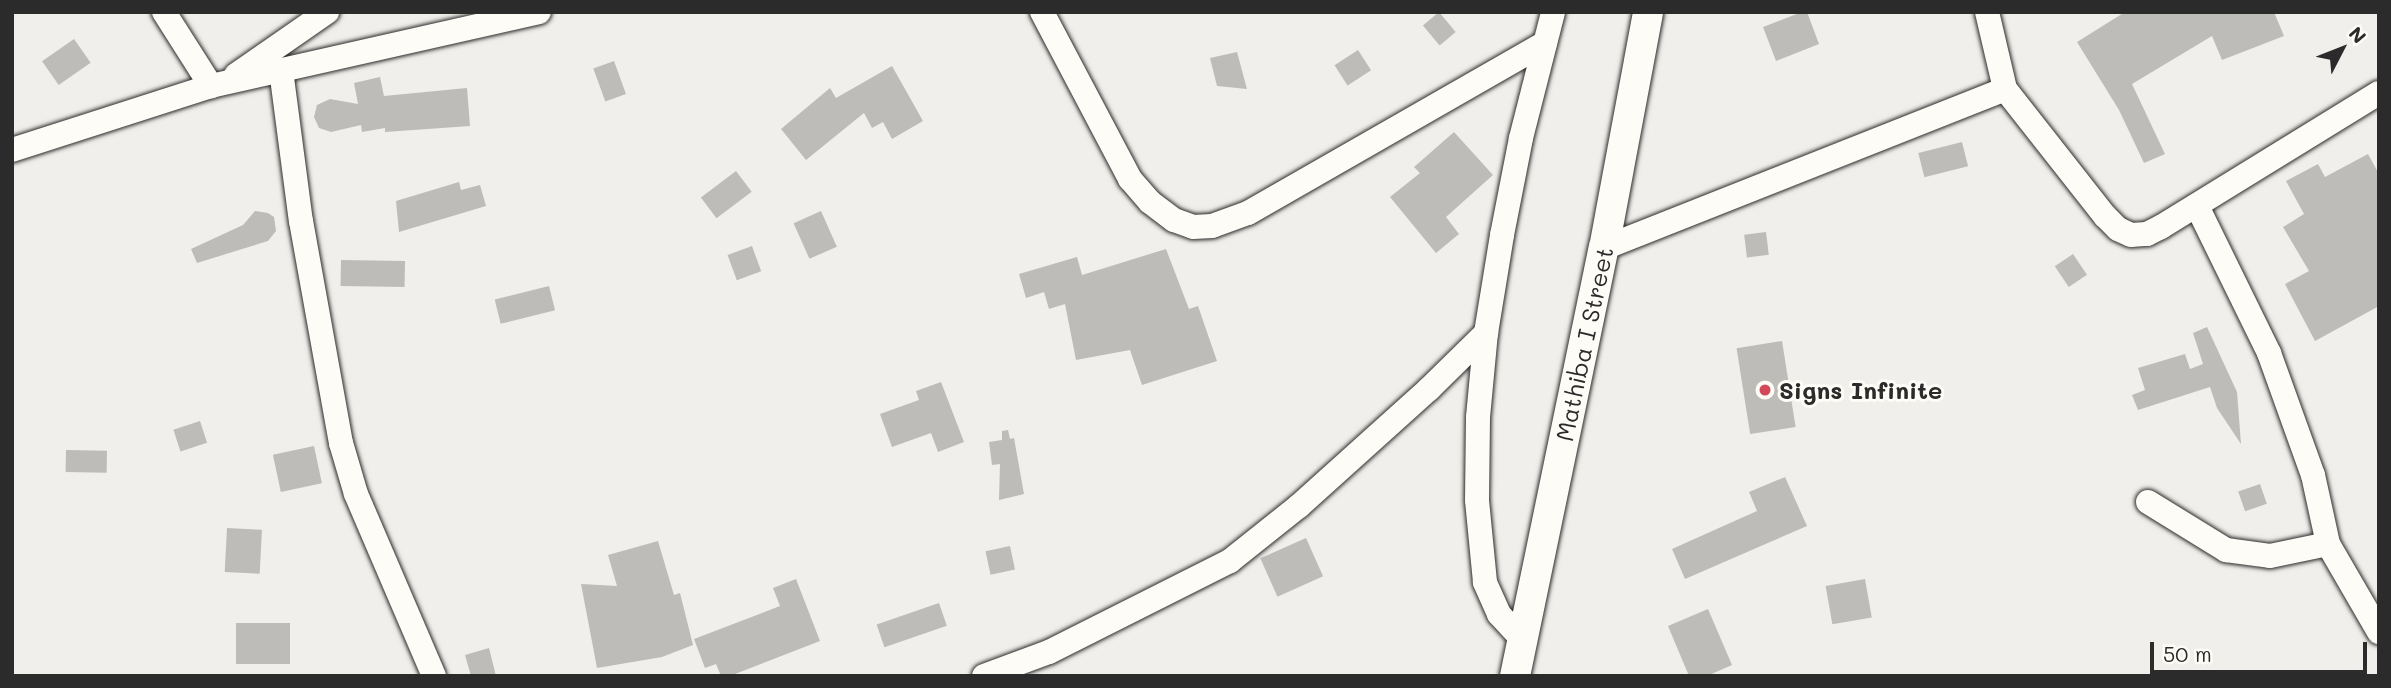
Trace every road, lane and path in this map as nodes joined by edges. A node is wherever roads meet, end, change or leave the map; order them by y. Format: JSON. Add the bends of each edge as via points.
{"nodes":[{"id":1,"x":164,"y":12,"type":"edge"},
{"id":2,"x":327,"y":12,"type":"edge"},
{"id":3,"x":539,"y":12,"type":"edge"},
{"id":4,"x":1042,"y":12,"type":"edge"},
{"id":5,"x":1553,"y":12,"type":"edge"},
{"id":6,"x":1648,"y":12,"type":"edge"},
{"id":7,"x":1987,"y":12,"type":"edge"},
{"id":8,"x":1545,"y":43,"type":"junction"},
{"id":9,"x":281,"y":70,"type":"junction"},
{"id":10,"x":216,"y":86,"type":"junction"},
{"id":11,"x":2005,"y":89,"type":"junction"},
{"id":12,"x":2379,"y":93,"type":"edge"},
{"id":13,"x":12,"y":150,"type":"edge"},
{"id":14,"x":2197,"y":206,"type":"junction"},
{"id":15,"x":1604,"y":248,"type":"junction"},
{"id":16,"x":1486,"y":333,"type":"junction"},
{"id":17,"x":2148,"y":502,"type":"dead end"},
{"id":18,"x":2328,"y":544,"type":"junction"},
{"id":19,"x":2379,"y":632,"type":"edge"},
{"id":20,"x":1523,"y":640,"type":"junction"},
{"id":21,"x":434,"y":676,"type":"edge"},
{"id":22,"x":984,"y":676,"type":"edge"},
{"id":23,"x":1515,"y":676,"type":"edge"}],
"edges":[{"from":1,"to":10,"type":"street"},
{"from":2,"to":10,"type":"street"},
{"from":3,"to":9,"type":"street"},
{"from":4,"to":8,"type":"street","via":[[1129,179],[1150,202],[1193,227],[1212,226],[1248,213]]},
{"from":5,"to":8,"type":"street"},
{"from":6,"to":15,"type":"street","name":"Mathiba I Street"},
{"from":7,"to":11,"type":"street"},
{"from":8,"to":16,"type":"street","via":[[1514,174]]},
{"from":9,"to":10,"type":"street"},
{"from":9,"to":21,"type":"street","via":[[303,234],[341,443],[356,494]]},
{"from":10,"to":13,"type":"street"},
{"from":11,"to":14,"type":"street","via":[[2118,229],[2131,235],[2147,234]]},
{"from":11,"to":15,"type":"street"},
{"from":12,"to":14,"type":"street"},
{"from":14,"to":18,"type":"street","via":[[2269,353],[2313,475]]},
{"from":15,"to":20,"type":"street","name":"Mathiba I Street"},
{"from":16,"to":20,"type":"street","via":[[1478,417],[1479,541],[1490,599]]},
{"from":16,"to":22,"type":"street","via":[[1299,506],[1230,561],[1049,652]]},
{"from":17,"to":18,"type":"street","via":[[2225,550],[2270,556]]},
{"from":18,"to":19,"type":"street"},
{"from":20,"to":23,"type":"street","name":"Mathiba I Street"}]}
